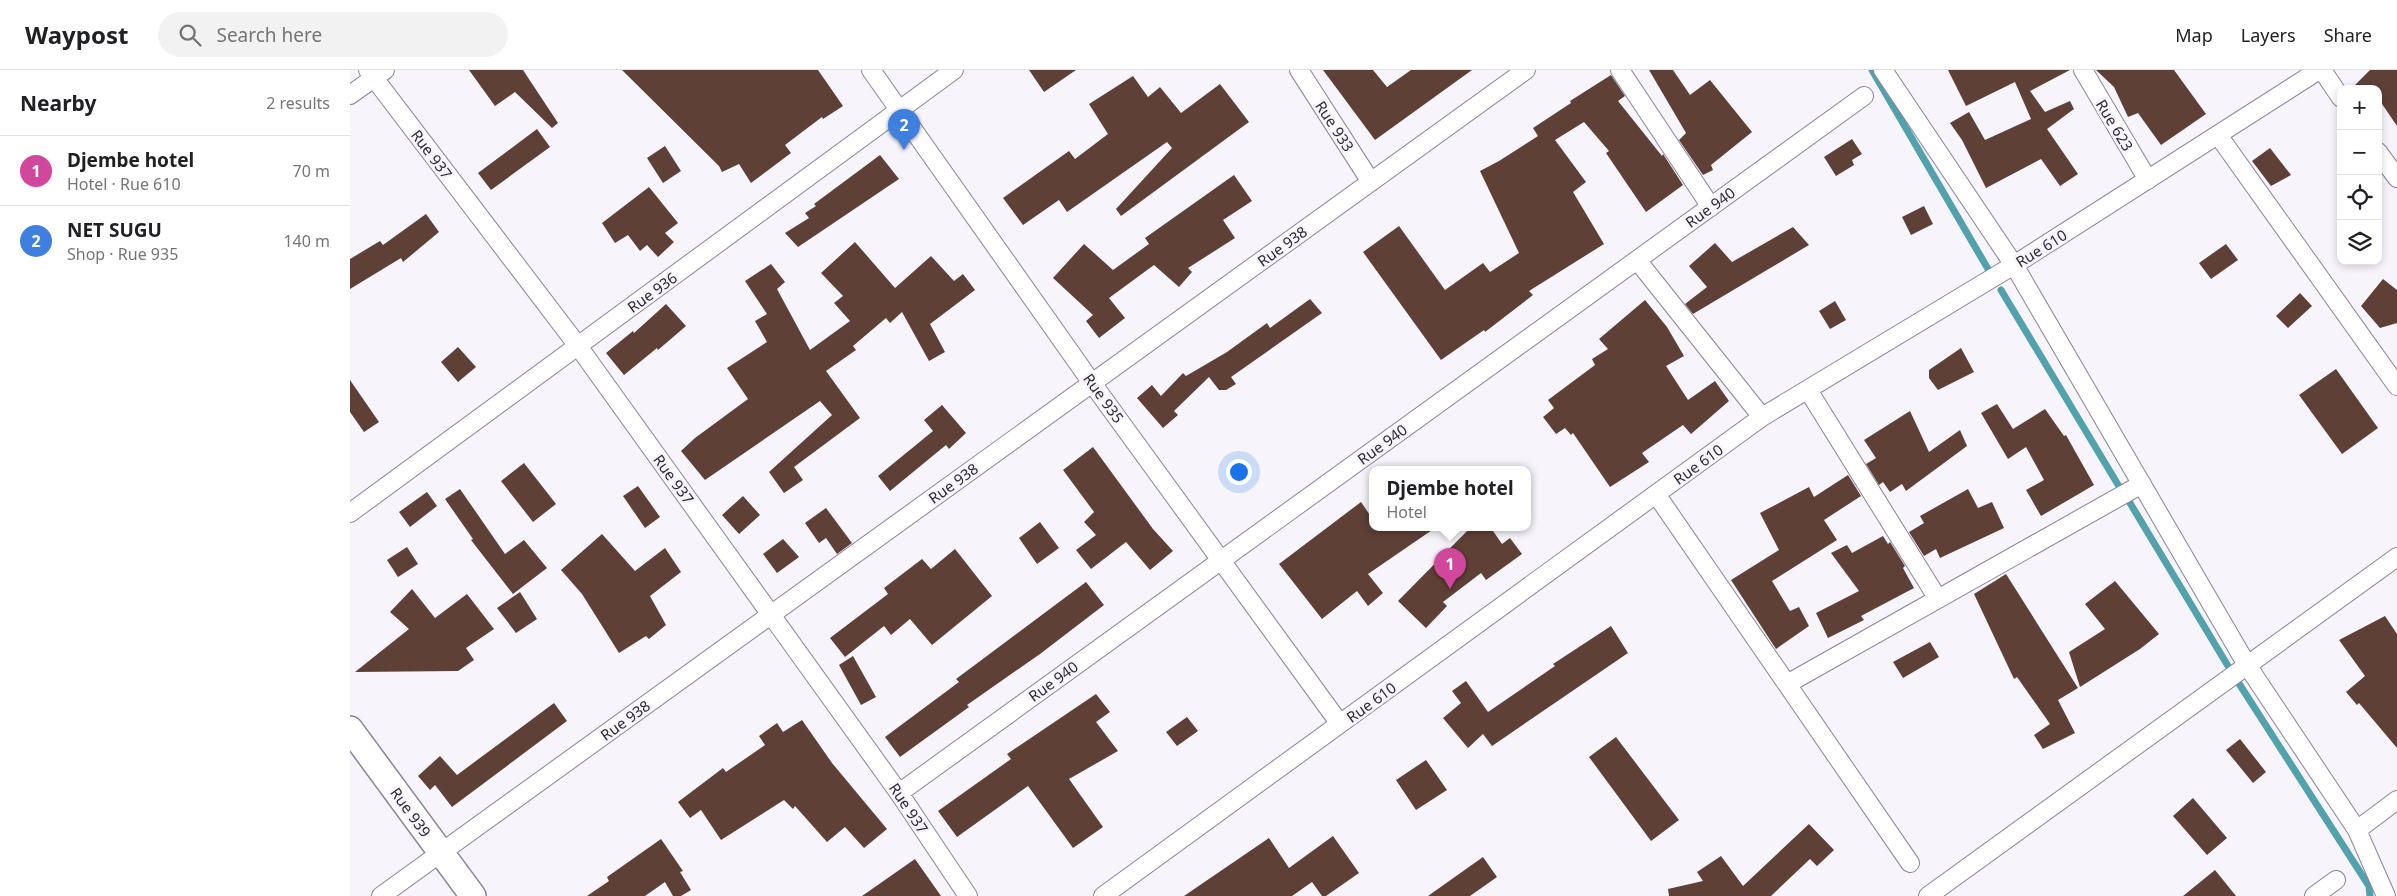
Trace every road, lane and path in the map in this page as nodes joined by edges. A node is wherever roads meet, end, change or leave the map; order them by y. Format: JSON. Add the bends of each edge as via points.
{"nodes":[{"id":1,"x":872,"y":70,"type":"edge"},
{"id":2,"x":954,"y":70,"type":"edge"},
{"id":3,"x":1299,"y":70,"type":"edge"},
{"id":4,"x":1526,"y":70,"type":"edge"},
{"id":5,"x":1620,"y":70,"type":"edge"},
{"id":6,"x":1883,"y":70,"type":"edge"},
{"id":7,"x":2083,"y":70,"type":"edge"},
{"id":8,"x":2320,"y":70,"type":"edge"},
{"id":9,"x":376,"y":73,"type":"edge"},
{"id":10,"x":2337,"y":93,"type":"edge"},
{"id":11,"x":350,"y":95,"type":"edge"},
{"id":12,"x":1864,"y":96,"type":"dead end"},
{"id":13,"x":900,"y":109,"type":"junction"},
{"id":14,"x":2218,"y":135,"type":"junction"},
{"id":15,"x":2382,"y":157,"type":"edge"},
{"id":16,"x":2397,"y":178,"type":"edge"},
{"id":17,"x":2148,"y":180,"type":"junction"},
{"id":18,"x":1371,"y":182,"type":"junction"},
{"id":19,"x":1710,"y":207,"type":"junction"},
{"id":20,"x":1637,"y":260,"type":"junction"},
{"id":21,"x":2014,"y":265,"type":"junction"},
{"id":22,"x":578,"y":346,"type":"junction"},
{"id":23,"x":1092,"y":383,"type":"junction"},
{"id":24,"x":2397,"y":386,"type":"edge"},
{"id":25,"x":1808,"y":390,"type":"junction"},
{"id":26,"x":1762,"y":417,"type":"junction"},
{"id":27,"x":2142,"y":484,"type":"junction"},
{"id":28,"x":1656,"y":494,"type":"junction"},
{"id":29,"x":350,"y":514,"type":"edge"},
{"id":30,"x":2397,"y":557,"type":"edge"},
{"id":31,"x":1221,"y":560,"type":"junction"},
{"id":32,"x":1938,"y":600,"type":"junction"},
{"id":33,"x":772,"y":614,"type":"junction"},
{"id":34,"x":2247,"y":665,"type":"junction"},
{"id":35,"x":1787,"y":684,"type":"junction"},
{"id":36,"x":1340,"y":724,"type":"junction"},
{"id":37,"x":350,"y":729,"type":"edge"},
{"id":38,"x":899,"y":792,"type":"junction"},
{"id":39,"x":2397,"y":800,"type":"edge"},
{"id":40,"x":2357,"y":830,"type":"junction"},
{"id":41,"x":441,"y":853,"type":"junction"},
{"id":42,"x":1910,"y":863,"type":"dead end"},
{"id":43,"x":2336,"y":880,"type":"dead end"},
{"id":44,"x":381,"y":896,"type":"edge"},
{"id":45,"x":472,"y":896,"type":"edge"},
{"id":46,"x":968,"y":896,"type":"edge"},
{"id":47,"x":1103,"y":896,"type":"edge"},
{"id":48,"x":1928,"y":896,"type":"edge"},
{"id":49,"x":2314,"y":896,"type":"edge"},
{"id":50,"x":2386,"y":896,"type":"edge"}],
"edges":[{"from":1,"to":13,"type":"street","name":"Rue 935"},
{"from":2,"to":13,"type":"street","name":"Rue 936"},
{"from":3,"to":18,"type":"street","name":"Rue 933"},
{"from":4,"to":18,"type":"street","name":"Rue 938"},
{"from":5,"to":19,"type":"street"},
{"from":6,"to":21,"type":"street"},
{"from":7,"to":17,"type":"street","name":"Rue 623"},
{"from":8,"to":10,"type":"street"},
{"from":8,"to":14,"type":"street","name":"Rue 610"},
{"from":9,"to":11,"type":"street"},
{"from":9,"to":22,"type":"street","name":"Rue 937"},
{"from":12,"to":19,"type":"street","name":"Rue 940"},
{"from":13,"to":22,"type":"street","name":"Rue 936"},
{"from":13,"to":23,"type":"street","name":"Rue 935"},
{"from":14,"to":17,"type":"street","name":"Rue 610"},
{"from":14,"to":24,"type":"street"},
{"from":15,"to":16,"type":"street"},
{"from":17,"to":21,"type":"street","name":"Rue 610"},
{"from":18,"to":23,"type":"street","name":"Rue 938"},
{"from":19,"to":20,"type":"street","name":"Rue 940"},
{"from":20,"to":26,"type":"street"},
{"from":20,"to":31,"type":"street","name":"Rue 940"},
{"from":21,"to":25,"type":"street","name":"Rue 610"},
{"from":21,"to":27,"type":"street"},
{"from":22,"to":29,"type":"street","name":"Rue 936"},
{"from":22,"to":33,"type":"street","name":"Rue 937"},
{"from":23,"to":31,"type":"street","name":"Rue 935"},
{"from":23,"to":33,"type":"street","name":"Rue 938"},
{"from":25,"to":26,"type":"street","name":"Rue 610"},
{"from":25,"to":32,"type":"street"},
{"from":26,"to":28,"type":"street","name":"Rue 610"},
{"from":27,"to":32,"type":"street"},
{"from":27,"to":34,"type":"street"},
{"from":28,"to":35,"type":"street"},
{"from":28,"to":36,"type":"street","name":"Rue 610"},
{"from":30,"to":34,"type":"street"},
{"from":31,"to":36,"type":"street","name":"Rue 935"},
{"from":31,"to":38,"type":"street","name":"Rue 940"},
{"from":32,"to":35,"type":"street"},
{"from":33,"to":38,"type":"street","name":"Rue 937"},
{"from":33,"to":41,"type":"street","name":"Rue 938"},
{"from":34,"to":40,"type":"street"},
{"from":34,"to":48,"type":"street"},
{"from":35,"to":42,"type":"street"},
{"from":36,"to":47,"type":"street","name":"Rue 610"},
{"from":37,"to":41,"type":"main road","name":"Rue 939"},
{"from":38,"to":46,"type":"street","name":"Rue 937"},
{"from":39,"to":40,"type":"street"},
{"from":40,"to":50,"type":"street"},
{"from":41,"to":44,"type":"street","name":"Rue 938"},
{"from":41,"to":45,"type":"main road","name":"Rue 939"},
{"from":43,"to":49,"type":"street"}]}
